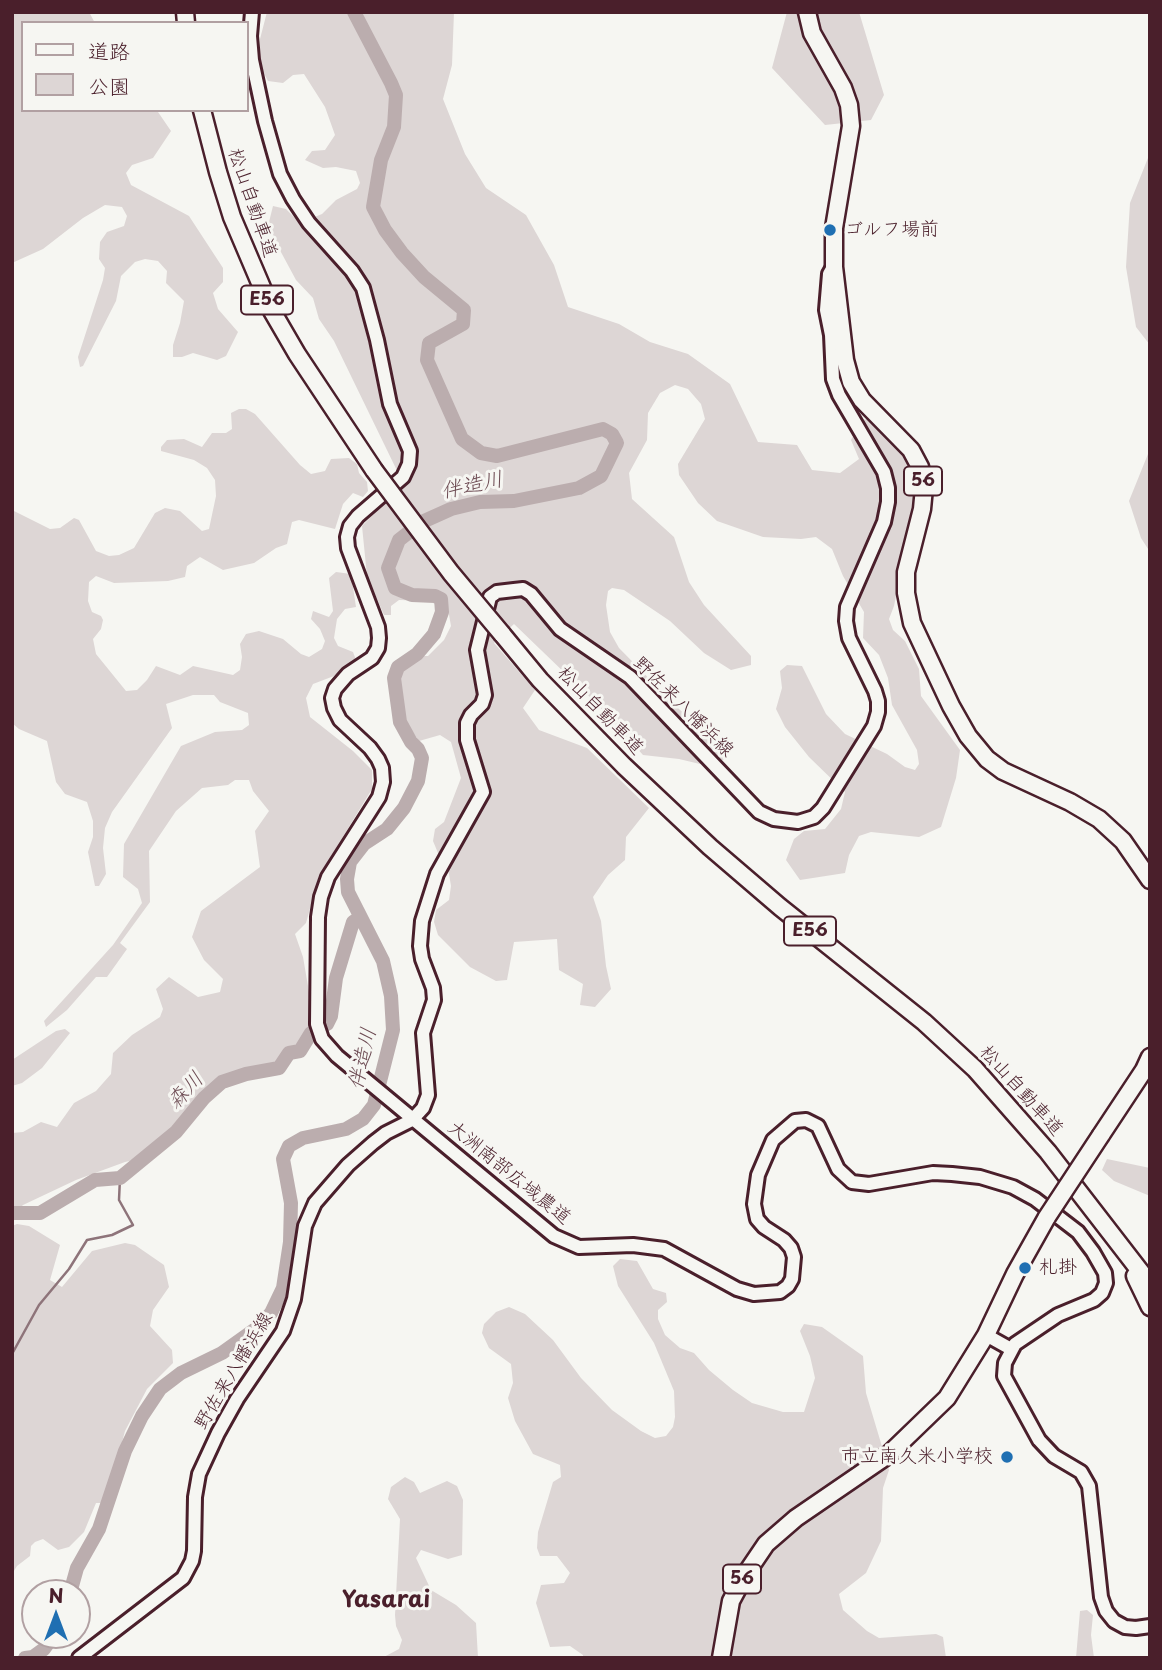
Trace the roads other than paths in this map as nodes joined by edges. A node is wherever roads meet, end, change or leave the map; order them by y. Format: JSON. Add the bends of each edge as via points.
{"nodes":[{"id":1,"x":252,"y":12,"type":"edge"},
{"id":2,"x":807,"y":12,"type":"edge"},
{"id":3,"x":203,"y":112,"type":"edge"},
{"id":4,"x":834,"y":267,"type":"junction"},
{"id":5,"x":1150,"y":880,"type":"edge"},
{"id":6,"x":1150,"y":1056,"type":"edge"},
{"id":7,"x":412,"y":1120,"type":"junction"},
{"id":8,"x":1111,"y":1234,"type":"junction"},
{"id":9,"x":1150,"y":1284,"type":"edge"},
{"id":10,"x":1150,"y":1307,"type":"edge"},
{"id":11,"x":986,"y":1335,"type":"junction"},
{"id":12,"x":1011,"y":1349,"type":"junction"},
{"id":13,"x":1150,"y":1626,"type":"edge"},
{"id":14,"x":79,"y":1658,"type":"edge"},
{"id":15,"x":721,"y":1658,"type":"edge"}],
"edges":[{"from":1,"to":7,"type":"street","name":"大洲南部広域農道","via":[[252,60],[280,174],[292,200],[363,288],[390,404],[410,451],[410,464],[402,477],[358,516],[347,537],[379,638],[372,658],[348,674],[332,698],[340,720],[378,759],[383,782],[379,797],[328,877],[321,897],[317,1024],[322,1039],[337,1056]]},
{"from":2,"to":4,"type":"highway","number":"56","via":[[849,105],[851,126],[836,215]]},
{"from":3,"to":8,"type":"highway","name":"松山自動車道","number":"E56","bridge":true,"via":[[233,218],[272,311],[374,470],[443,564],[540,680],[615,757],[710,847],[975,1069],[1040,1142]]},
{"from":4,"to":5,"type":"highway","number":"56","via":[[851,382],[862,400],[911,450],[920,467],[922,509],[906,572],[906,593],[912,623],[951,706],[987,759],[1099,820],[1123,841]]},
{"from":4,"to":7,"type":"street","name":"野佐来八幡浜線","via":[[829,274],[826,310],[833,379],[884,472],[888,488],[884,522],[846,614],[849,638],[875,691],[878,712],[874,726],[814,817],[774,820],[759,812],[630,677],[567,636],[531,594],[523,589],[490,597],[477,650],[485,695],[467,723],[467,740],[483,793],[447,852],[422,921],[420,946],[434,1000],[423,1033],[428,1095]]},
{"from":6,"to":11,"type":"highway","number":"56","bridge":true,"via":[[1046,1217]]},
{"from":7,"to":12,"type":"street","name":"大洲南部広域農道","via":[[566,1243],[664,1249],[754,1294],[780,1292],[792,1279],[791,1248],[757,1219],[754,1204],[758,1175],[773,1140],[794,1121],[818,1126],[838,1169],[852,1182],[869,1184],[933,1173],[980,1177],[1013,1187],[1078,1232],[1105,1273],[1106,1283],[1094,1300],[1058,1315]]},
{"from":7,"to":14,"type":"street","name":"野佐来八幡浜線","via":[[373,1143],[311,1209],[294,1299],[283,1331],[237,1399],[200,1475],[194,1551],[187,1571],[174,1587]]},
{"from":8,"to":9,"type":"highway","name":"松山自動車道","number":"E56"},
{"from":8,"to":10,"type":"highway","name":"松山自動車道","number":"E56"},
{"from":11,"to":12,"type":"street"},
{"from":11,"to":15,"type":"highway","number":"56","via":[[947,1398],[888,1455],[766,1544],[732,1601]]},
{"from":12,"to":13,"type":"street","via":[[1004,1376],[1039,1440],[1054,1456],[1081,1472],[1089,1486],[1106,1611],[1125,1627]]}]}
